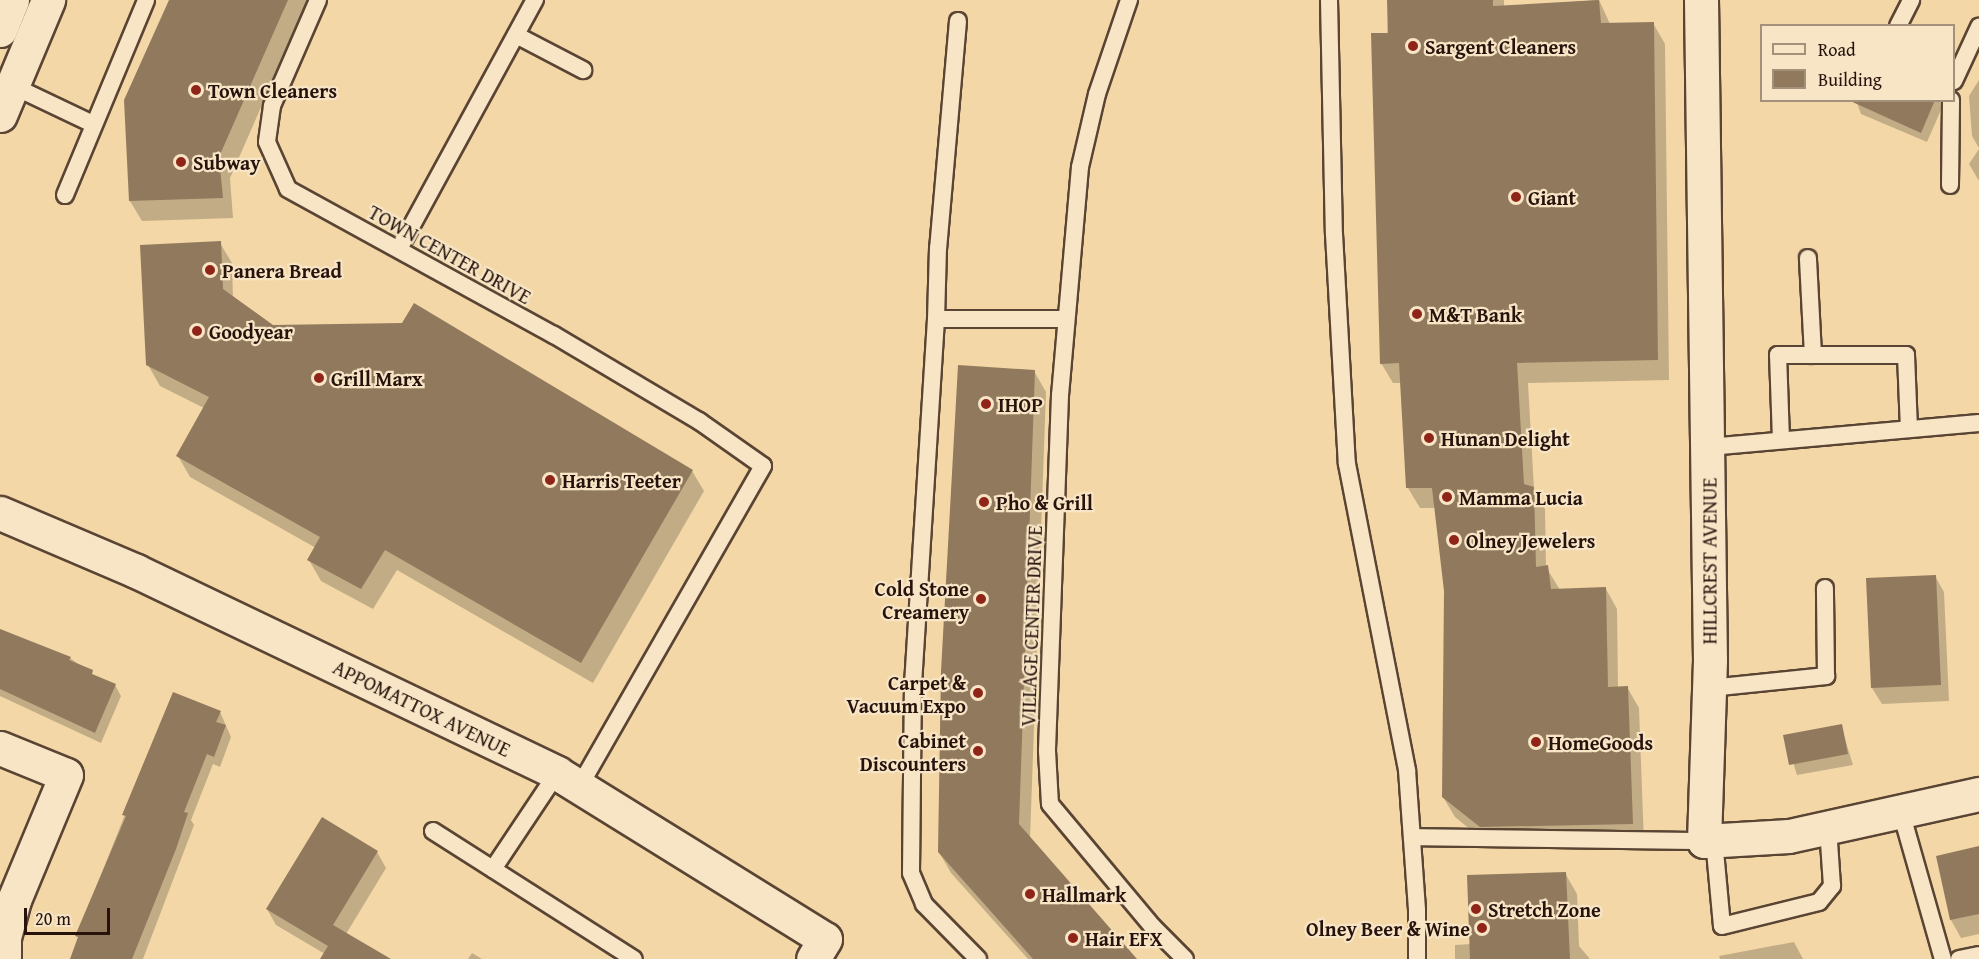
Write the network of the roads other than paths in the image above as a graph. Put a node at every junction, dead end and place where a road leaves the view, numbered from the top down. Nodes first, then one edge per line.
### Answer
1 (12, 0) edge
2 (48, 0) edge
3 (146, 0) edge
4 (318, 0) edge
5 (535, 0) edge
6 (1129, 0) edge
7 (1329, 0) edge
8 (1701, 0) edge
9 (1911, 0) edge
10 (958, 21) dead end
11 (1899, 24) edge
12 (1979, 27) edge
13 (0, 30) edge
14 (516, 35) junction
15 (583, 70) dead end
16 (1955, 77) edge
17 (6, 83) edge
18 (1951, 102) edge
19 (0, 115) edge
20 (93, 124) junction
21 (1950, 185) dead end
22 (65, 195) dead end
23 (399, 249) junction
24 (1808, 258) dead end
25 (936, 319) junction
26 (1066, 319) junction
27 (1813, 355) junction
28 (1979, 423) edge
29 (1910, 429) junction
30 (1781, 440) junction
31 (1709, 447) junction
32 (0, 513) edge
33 (1825, 588) dead end
34 (1710, 688) junction
35 (0, 748) edge
36 (568, 780) junction
37 (1979, 794) edge
38 (1901, 812) junction
39 (1828, 828) junction
40 (433, 831) dead end
41 (1412, 837) junction
42 (1709, 840) junction
43 (493, 869) junction
44 (819, 949) edge
45 (1979, 955) edge
46 (4, 959) edge
47 (634, 959) edge
48 (978, 959) edge
49 (1185, 959) edge
50 (1417, 959) edge
51 (1943, 959) edge
52 (1959, 959) edge

1 - 13 street
2 - 17 street
3 - 20 lane
4 - 23 lane, TOWN CENTER DRIVE
5 - 14 lane
6 - 26 lane, VILLAGE CENTER DRIVE
7 - 41 lane
8 - 31 street, HILLCREST AVENUE
9 - 11 lane
10 - 25 lane
12 - 16 lane
14 - 15 lane
14 - 23 lane
17 - 19 street
17 - 20 lane
18 - 21 lane
20 - 22 lane
23 - 36 lane, TOWN CENTER DRIVE
24 - 27 lane
25 - 26 lane
25 - 48 lane
26 - 49 lane, VILLAGE CENTER DRIVE
27 - 29 lane
27 - 30 lane
28 - 29 lane
29 - 30 lane
30 - 31 lane
31 - 34 street, HILLCREST AVENUE
32 - 36 street, APPOMATTOX AVENUE
33 - 34 lane
34 - 42 street, HILLCREST AVENUE
35 - 46 street
36 - 43 lane
36 - 44 street, APPOMATTOX AVENUE
37 - 38 street
38 - 39 street
38 - 51 lane
39 - 42 street
39 - 42 lane
40 - 43 lane
41 - 42 lane
41 - 50 lane
43 - 47 lane
45 - 52 lane

